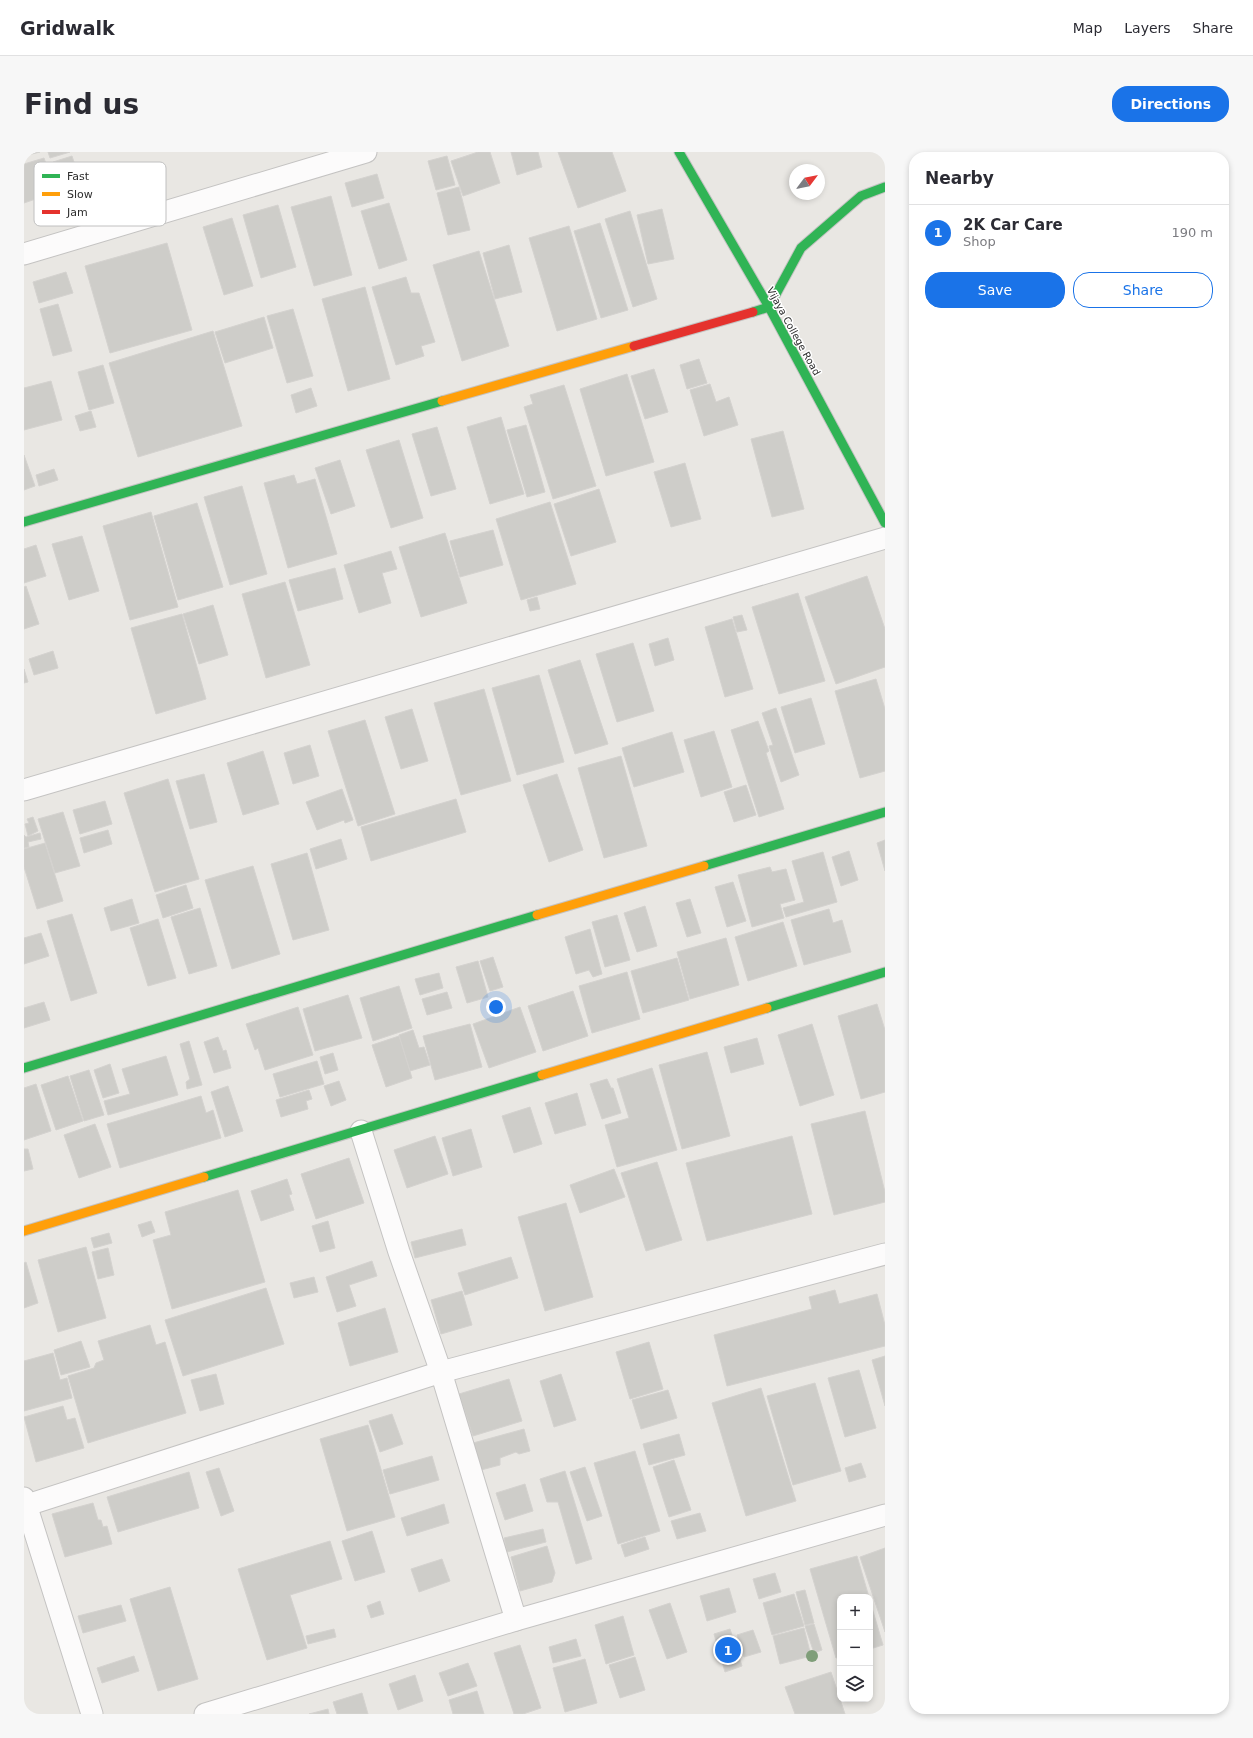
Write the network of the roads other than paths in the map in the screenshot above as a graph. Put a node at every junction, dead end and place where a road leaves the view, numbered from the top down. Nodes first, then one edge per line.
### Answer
1 (366, 152) edge
2 (679, 152) edge
3 (885, 187) edge
4 (166, 212) edge
5 (118, 226) edge
6 (24, 254) edge
7 (769, 307) junction
8 (24, 522) edge
9 (885, 523) edge
10 (885, 538) edge
11 (24, 790) edge
12 (885, 812) edge
13 (885, 972) edge
14 (24, 1068) edge
15 (361, 1130) junction
16 (24, 1231) edge
17 (885, 1254) edge
18 (441, 1372) junction
19 (25, 1503) edge
20 (885, 1515) edge
21 (516, 1620) junction
22 (92, 1714) edge
23 (204, 1714) edge

1 - 4 street
2 - 7 street, Vijaya College Road
3 - 7 street
5 - 6 street
7 - 8 street
7 - 9 street, Vijaya College Road
10 - 11 street
12 - 14 street
13 - 15 street
15 - 16 street
15 - 18 street
17 - 18 street
18 - 19 street
18 - 21 street
19 - 22 street
20 - 21 street
21 - 23 street

